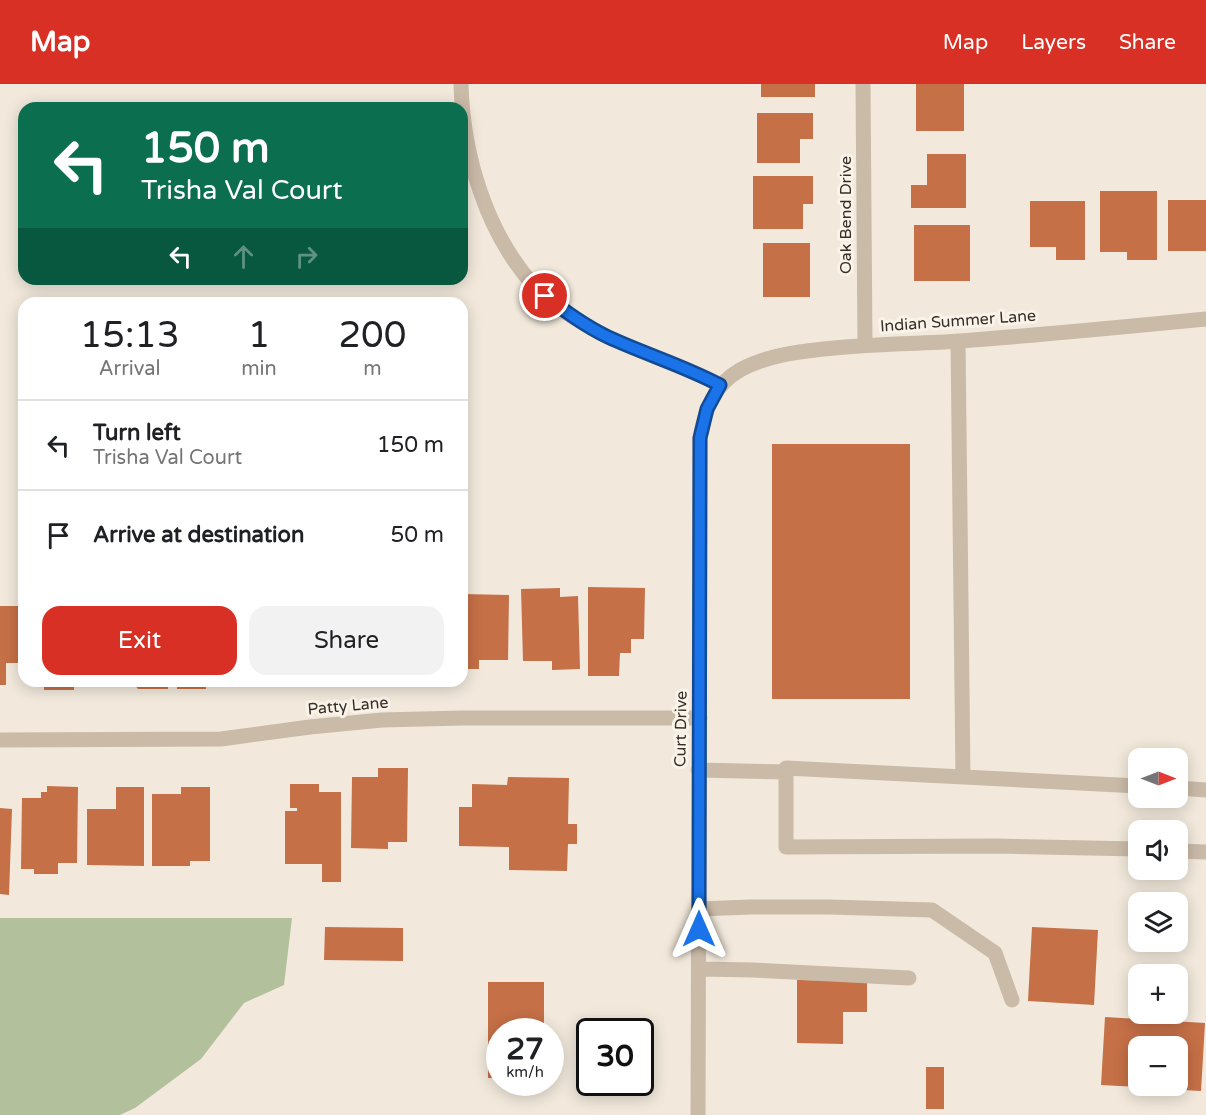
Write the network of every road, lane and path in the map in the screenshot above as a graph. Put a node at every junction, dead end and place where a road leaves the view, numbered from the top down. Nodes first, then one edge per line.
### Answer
1 (461, 84) edge
2 (863, 84) edge
3 (463, 102) edge
4 (468, 147) edge
5 (1206, 320) edge
6 (958, 341) junction
7 (865, 345) junction
8 (720, 385) junction
9 (700, 718) junction
10 (0, 740) edge
11 (698, 770) junction
12 (786, 772) junction
13 (963, 777) junction
14 (1128, 785) edge
15 (1188, 789) edge
16 (1206, 790) edge
17 (1128, 849) edge
18 (1188, 851) edge
19 (1206, 852) edge
20 (699, 909) junction
21 (699, 969) junction
22 (909, 978) dead end
23 (1012, 1000) dead end
24 (698, 1115) edge

1 - 3 street
2 - 7 street, Oak Bend Drive
4 - 8 street
5 - 6 street, Indian Summer Lane
6 - 7 street, Indian Summer Lane
6 - 13 street
7 - 8 street, Indian Summer Lane
8 - 9 street, Curt Drive
9 - 10 street, Patty Lane
9 - 11 street, Curt Drive
11 - 12 street
11 - 20 street, Curt Drive
12 - 13 street
12 - 17 street
13 - 14 street
15 - 16 street
18 - 19 street
20 - 21 street, Curt Drive
20 - 23 street
21 - 22 street
21 - 24 street, Curt Drive

